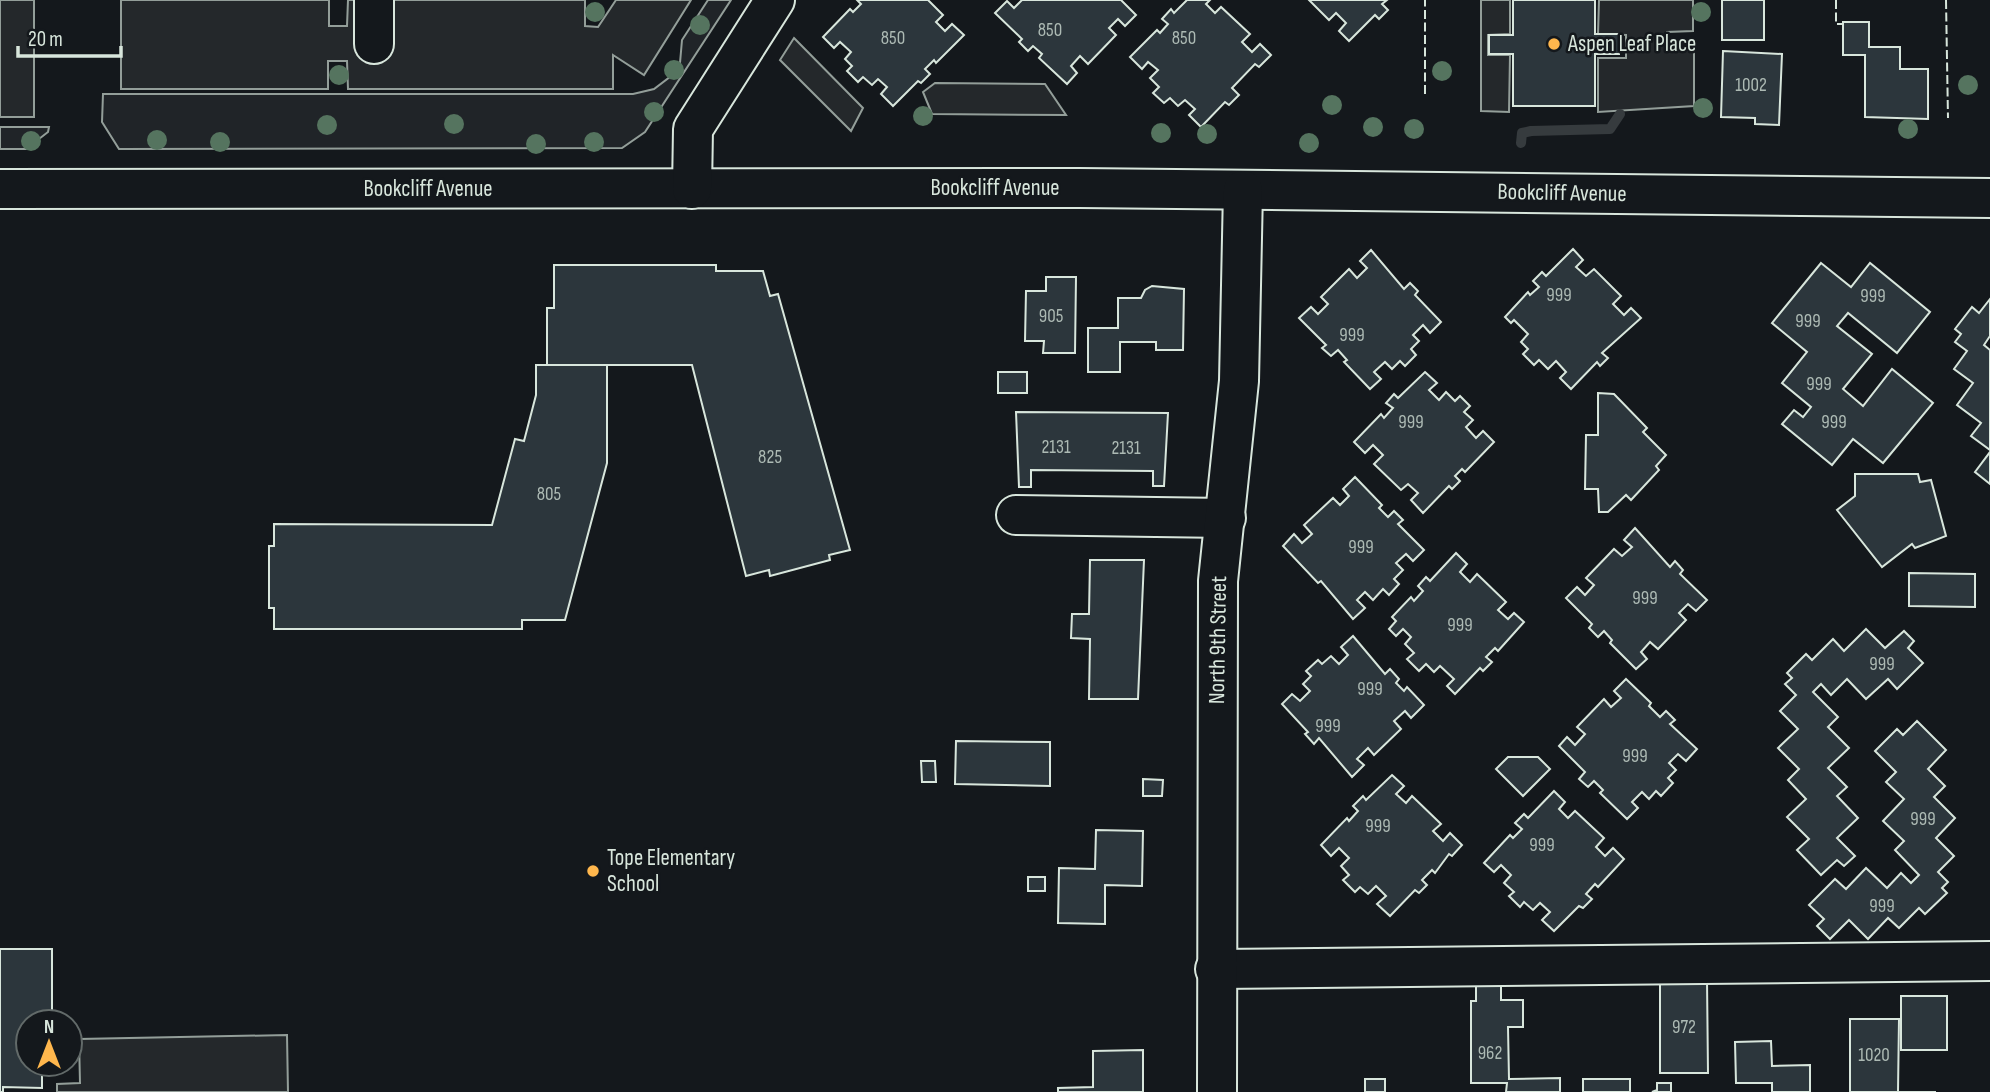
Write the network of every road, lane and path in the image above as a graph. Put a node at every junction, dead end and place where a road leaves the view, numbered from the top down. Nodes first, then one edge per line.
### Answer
1 (374, 0) edge
2 (775, 0) edge
3 (374, 44) dead end
4 (0, 189) edge
5 (692, 189) junction
6 (1243, 190) junction
7 (1990, 198) edge
8 (1016, 514) dead end
9 (1226, 518) junction
10 (1990, 961) edge
11 (1215, 969) junction
12 (1217, 1092) edge

1 - 3 street
2 - 5 street
4 - 5 street, Bookcliff Avenue
5 - 6 street, Bookcliff Avenue
6 - 7 street, Bookcliff Avenue
6 - 9 street, North 9th Street
8 - 9 street
9 - 11 street, North 9th Street
10 - 11 street
11 - 12 street, North 9th Street

